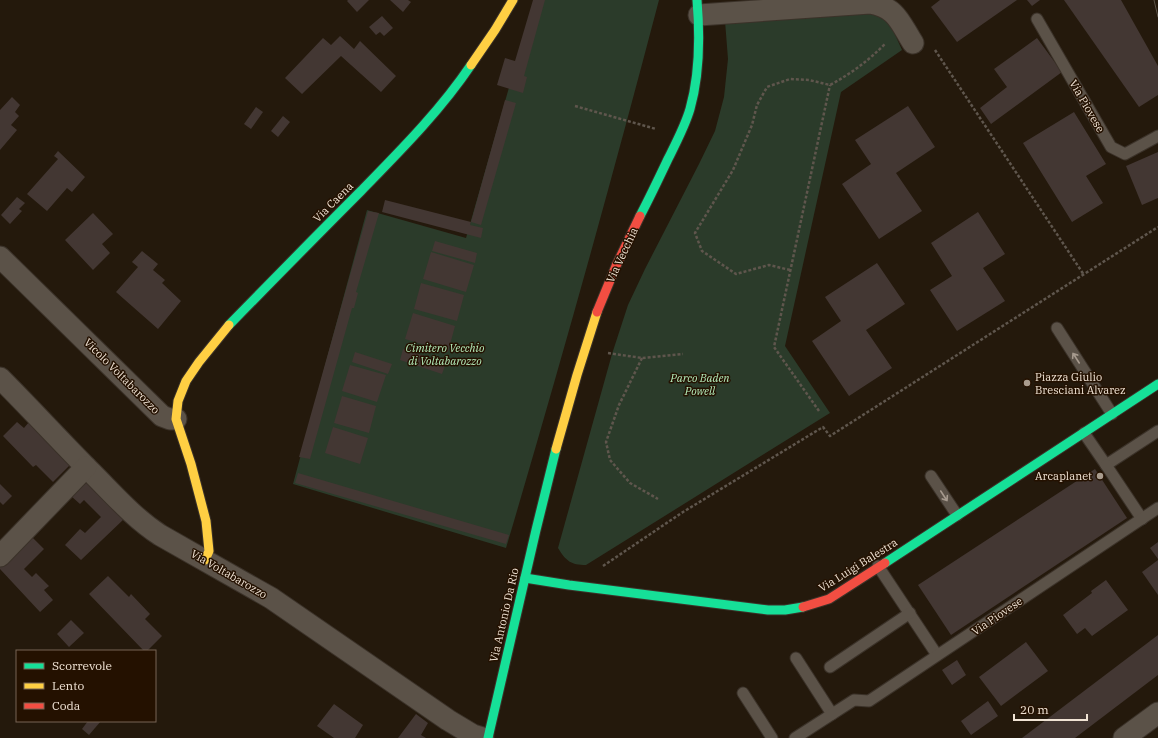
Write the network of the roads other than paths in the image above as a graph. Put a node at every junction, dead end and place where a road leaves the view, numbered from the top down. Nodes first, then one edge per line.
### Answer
1 (513, 0) edge
2 (852, 2) edge
3 (698, 8) edge
4 (1037, 19) dead end
5 (923, 45) road end
6 (1158, 136) edge
7 (0, 257) edge
8 (1056, 328) dead end
9 (0, 378) edge
10 (1158, 384) edge
11 (1112, 414) junction
12 (176, 419) junction
13 (1158, 431) edge
14 (1084, 433) junction
15 (1106, 465) junction
16 (86, 467) junction
17 (931, 476) dead end
18 (544, 497) joint
19 (1158, 508) edge
20 (957, 515) junction
21 (1142, 519) junction
22 (0, 556) edge
23 (205, 560) junction
24 (878, 566) junction
25 (525, 578) junction
26 (910, 613) junction
27 (937, 655) junction
28 (796, 658) dead end
29 (830, 667) dead end
30 (743, 693) dead end
31 (1158, 712) edge
32 (832, 714) junction
33 (483, 738) edge
34 (488, 738) edge
35 (772, 738) edge
36 (795, 738) edge
37 (1124, 738) edge

1 - 12 street, Via Caena
2 - 3 street, Via Vecchia
2 - 5 street, Via Vecchia
3 - 18 street, Via Vecchia
4 - 6 lane, Via Piovese
7 - 12 street, Vicolo Voltabarozzo
11 -> 8 lane
9 - 16 street, Via Voltabarozzo
10 - 11 street, Via Luigi Balestra
11 - 14 street, Via Luigi Balestra
12 - 23 street
13 - 15 lane
14 - 15 lane
14 - 20 street, Via Luigi Balestra
15 - 21 lane
16 - 22 street
16 - 23 street, Via Voltabarozzo
17 -> 20 lane
18 - 25 street, Via Antonio Da Rio
19 - 21 lane, Via Piovese
20 - 24 street, Via Luigi Balestra
21 - 27 lane, Via Piovese
23 - 33 street, Via Voltabarozzo
24 - 25 street, Via Luigi Balestra
24 - 26 lane
25 - 34 street, Via Antonio Da Rio
26 - 27 lane
26 - 29 lane
27 - 32 lane, Via Piovese
28 - 32 lane
30 - 35 lane
31 - 37 street
32 - 36 lane, Via Piovese

